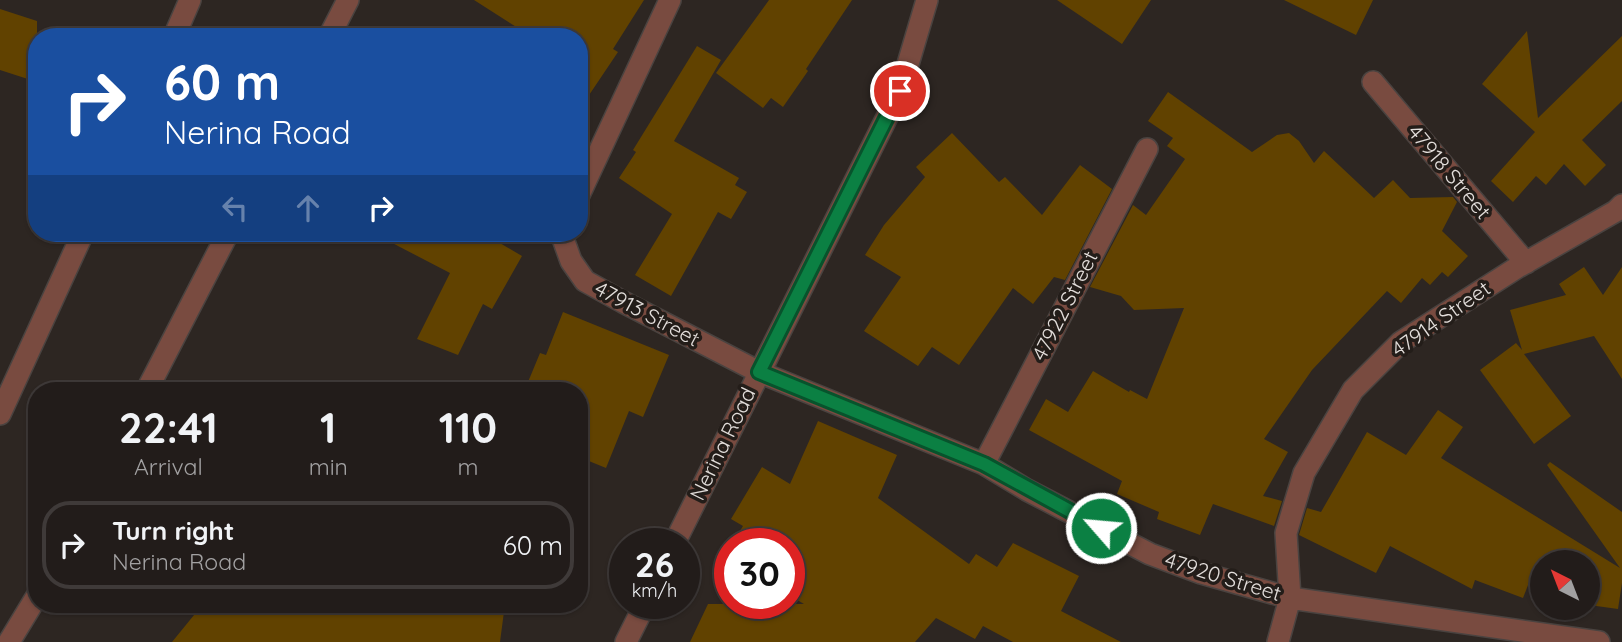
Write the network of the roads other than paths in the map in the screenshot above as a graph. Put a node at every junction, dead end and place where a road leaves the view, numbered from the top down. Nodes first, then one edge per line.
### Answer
1 (190, 0) edge
2 (348, 0) edge
3 (670, 0) edge
4 (927, 0) edge
5 (178, 28) edge
6 (334, 28) edge
7 (1373, 82) dead end
8 (1147, 149) dead end
9 (588, 176) edge
10 (1622, 205) edge
11 (79, 242) edge
12 (223, 242) edge
13 (564, 242) edge
14 (1526, 262) junction
15 (759, 372) junction
16 (151, 382) edge
17 (0, 414) edge
18 (984, 464) junction
19 (682, 528) edge
20 (1290, 598) junction
21 (28, 611) edge
22 (638, 619) edge
23 (9, 642) edge
24 (626, 642) edge
25 (1278, 642) edge
26 (1599, 642) edge

1 - 5 street
2 - 6 street
3 - 9 street
4 - 15 street, Nerina Road
7 - 14 street, 47918 Street
8 - 18 street, 47922 Street
10 - 14 street, 47914 Street
11 - 17 street
12 - 16 street
13 - 15 street, 47913 Street
14 - 20 street, 47914 Street
15 - 18 street, 47920 Street
15 - 19 street, Nerina Road
18 - 20 street, 47920 Street
20 - 25 street, 47914 Street
20 - 26 street, 47920 Street
21 - 23 street
22 - 24 street

